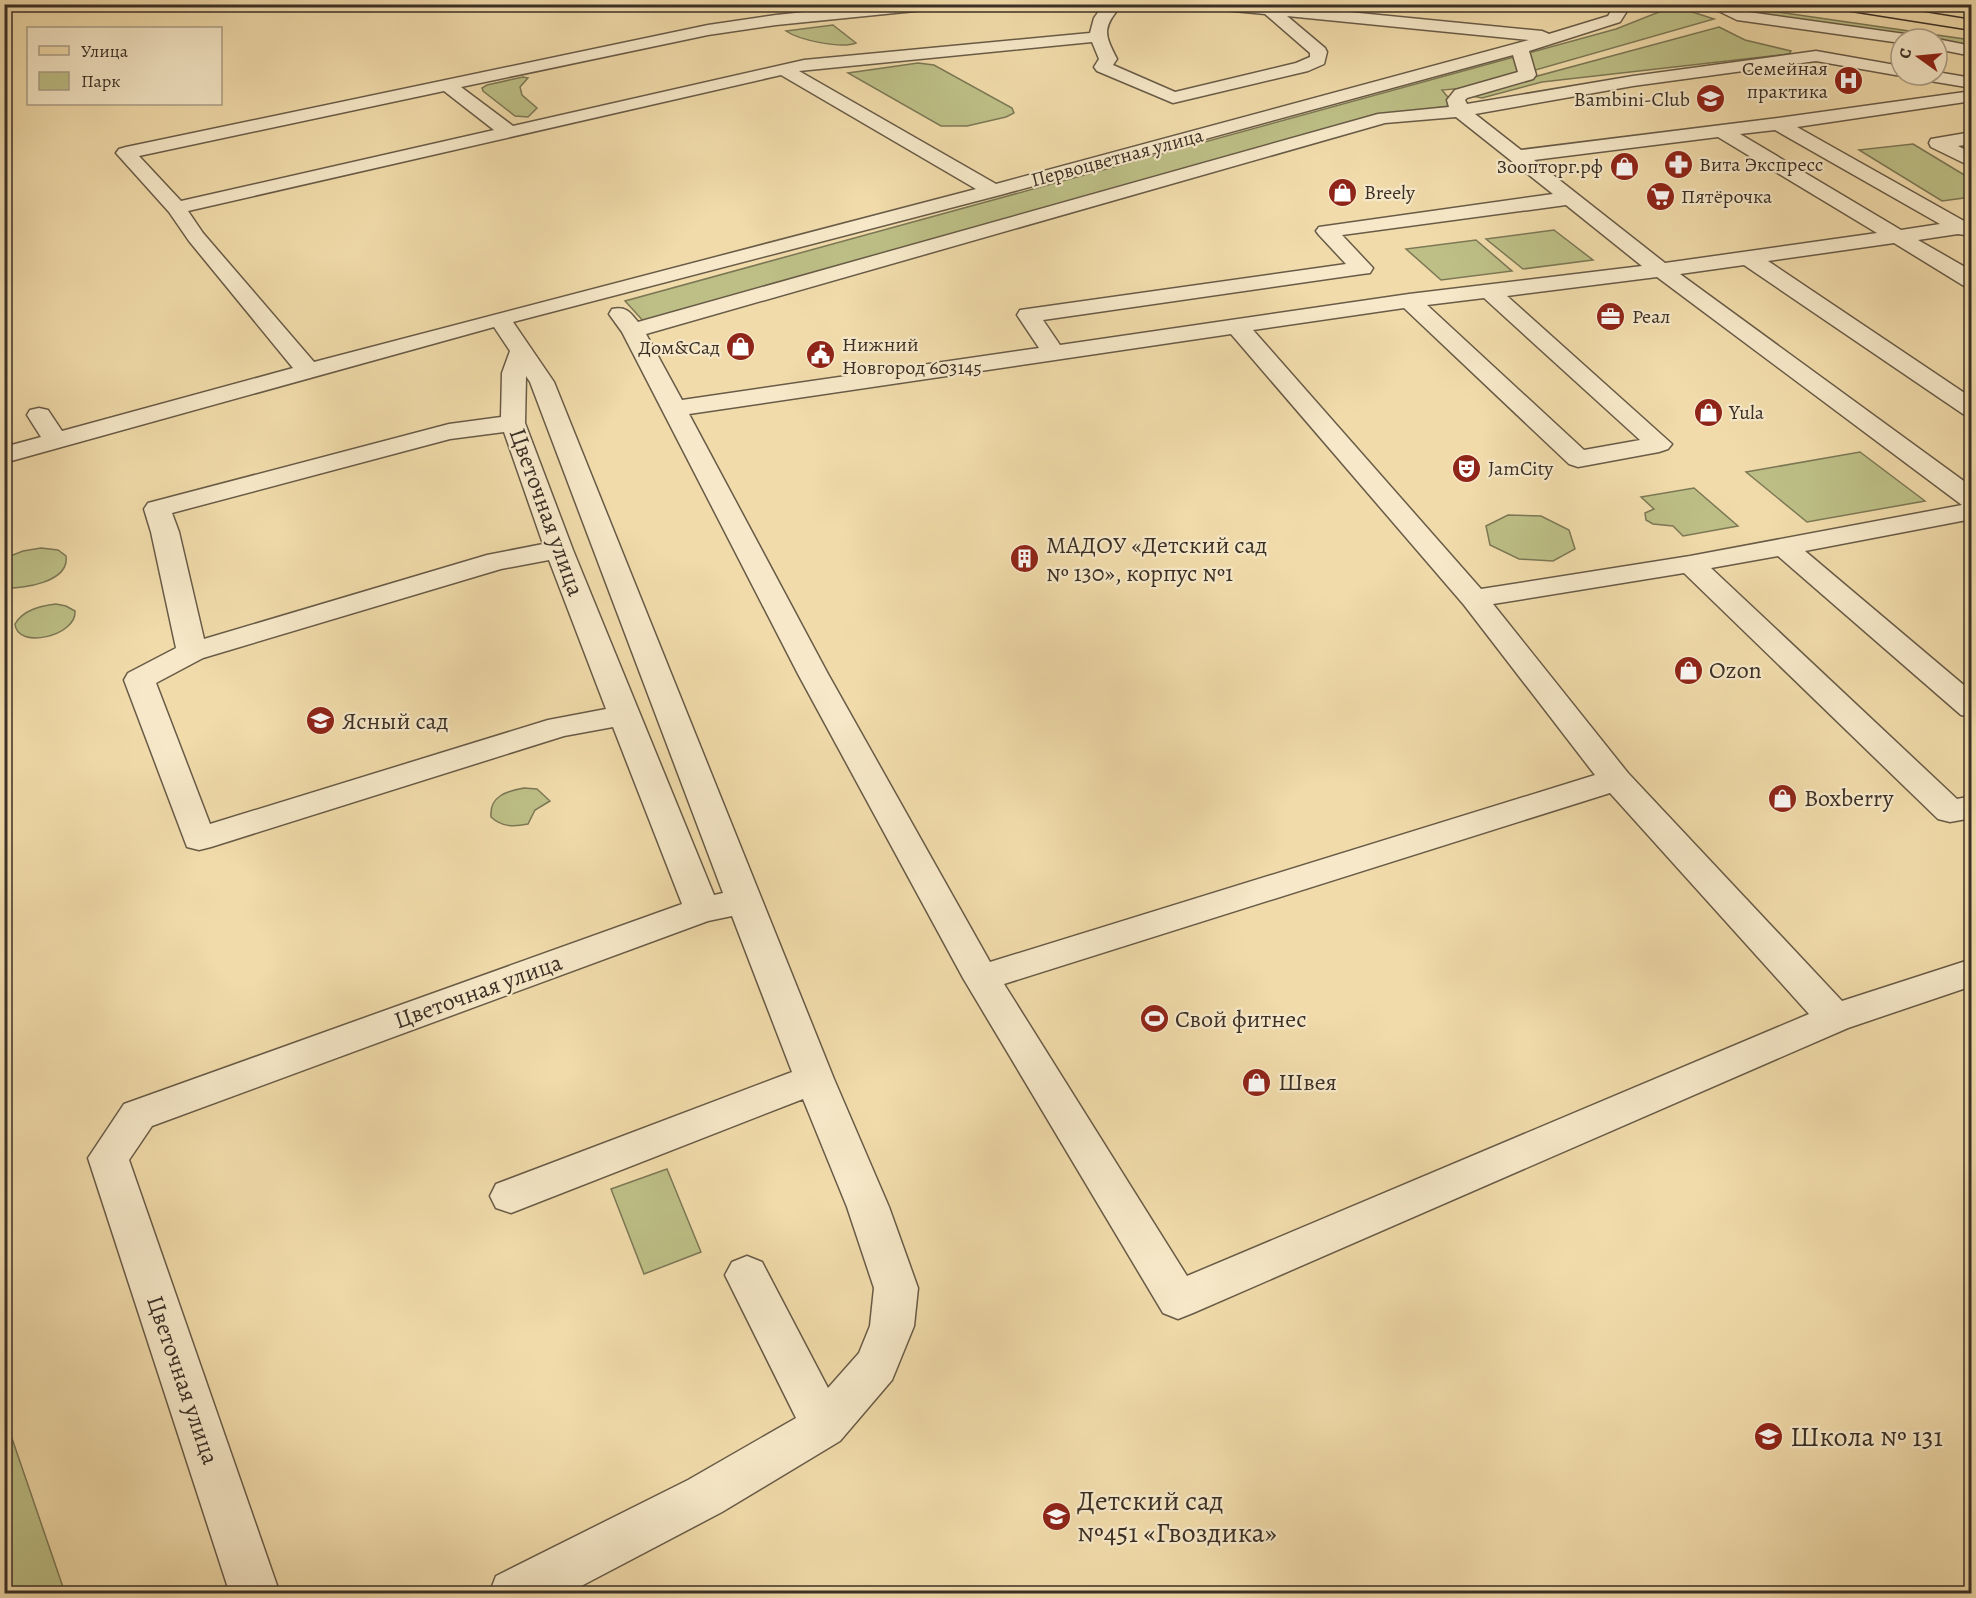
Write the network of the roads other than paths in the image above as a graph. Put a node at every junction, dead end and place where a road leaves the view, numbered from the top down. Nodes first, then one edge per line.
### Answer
1 (935, 4) edge
2 (1114, 4) edge
3 (1212, 4) edge
4 (1617, 4) edge
5 (1712, 4) edge
6 (1839, 4) edge
7 (1270, 9) junction
8 (741, 24) junction
9 (1971, 25) edge
10 (759, 36) dead end
11 (1097, 37) junction
12 (1889, 37) edge
13 (1555, 38) junction
14 (1949, 47) edge
15 (1520, 48) junction
16 (1971, 51) edge
17 (784, 61) junction
18 (1889, 69) edge
19 (1949, 79) edge
20 (1971, 83) edge
21 (447, 86) junction
22 (1971, 96) edge
23 (1460, 111) junction
24 (1778, 124) junction
25 (1721, 131) junction
26 (508, 132) junction
27 (1971, 138) edge
28 (1517, 156) junction
29 (1971, 161) edge
30 (993, 191) junction
31 (1569, 198) junction
32 (176, 208) junction
33 (1968, 229) edge
34 (221, 232) dead end
35 (1899, 236) junction
36 (196, 237) junction
37 (1749, 258) junction
38 (1362, 267) junction
39 (1661, 270) junction
40 (1971, 281) edge
41 (602, 291) junction
42 (1490, 291) junction
43 (1402, 302) junction
44 (499, 319) junction
45 (1237, 326) junction
46 (633, 331) junction
47 (522, 351) junction
48 (1054, 353) junction
49 (308, 370) junction
50 (674, 409) junction
51 (1971, 409) edge
52 (39, 415) dead end
53 (513, 423) junction
54 (56, 441) junction
55 (4, 455) edge
56 (1971, 500) edge
57 (1971, 512) edge
58 (1784, 547) junction
59 (559, 550) junction
60 (1690, 564) junction
61 (1474, 599) junction
62 (192, 652) junction
63 (1971, 708) edge
64 (624, 715) junction
65 (1616, 780) junction
66 (1971, 807) edge
67 (744, 901) junction
68 (702, 910) junction
69 (1971, 972) edge
70 (981, 978) junction
71 (1835, 1018) junction
72 (814, 1079) junction
73 (511, 1196) dead end
74 (747, 1275) dead end
75 (824, 1426) junction
76 (255, 1593) edge
77 (514, 1593) edge

1 - 8 street
2 - 11 street
3 - 7 street
4 - 13 street, Первоцветная улица
5 - 12 street
6 - 9 main road
7 - 11 street
7 - 13 street
8 - 10 street
8 - 21 street
11 - 17 street
13 - 15 street, Первоцветная улица
14 - 16 street
15 - 23 street
15 - 30 street, Первоцветная улица
17 - 26 street
17 - 30 street
18 - 23 street
19 - 20 street
21 - 26 street
21 - 32 street
22 - 24 street
23 - 28 street
23 - 46 street
24 - 25 street
24 - 33 street
25 - 28 street
25 - 35 street
26 - 32 street
27 - 29 street
28 - 31 street
30 - 41 street, Первоцветная улица
31 - 38 street
31 - 39 street
32 - 36 street
33 - 35 street
34 - 36 street
35 - 37 street
35 - 40 street
36 - 49 street
37 - 39 street
37 - 51 street
38 - 43 street
38 - 48 street
39 - 42 street
39 - 56 street
41 - 44 street, Первоцветная улица
41 - 46 street
42 - 43 street
42 - 43 street
43 - 45 street
44 - 47 street
44 - 49 street, Первоцветная улица
45 - 48 street
45 - 61 street
46 - 50 street
47 - 53 street, Цветочная улица
47 - 67 street
48 - 50 street
49 - 54 street, Первоцветная улица
50 - 70 street
52 - 54 street
53 - 59 street, Цветочная улица
53 - 62 street
54 - 55 street, Первоцветная улица
57 - 58 street
58 - 60 street
58 - 63 street
59 - 62 street
59 - 64 street, Цветочная улица
60 - 61 street
60 - 66 street
61 - 65 street
62 - 64 street
64 - 68 street, Цветочная улица
65 - 70 street
65 - 71 street
67 - 68 street
67 - 72 street
68 - 76 street, Цветочная улица
69 - 71 street
70 - 71 street
72 - 73 street
72 - 75 street
74 - 75 street
75 - 77 street

